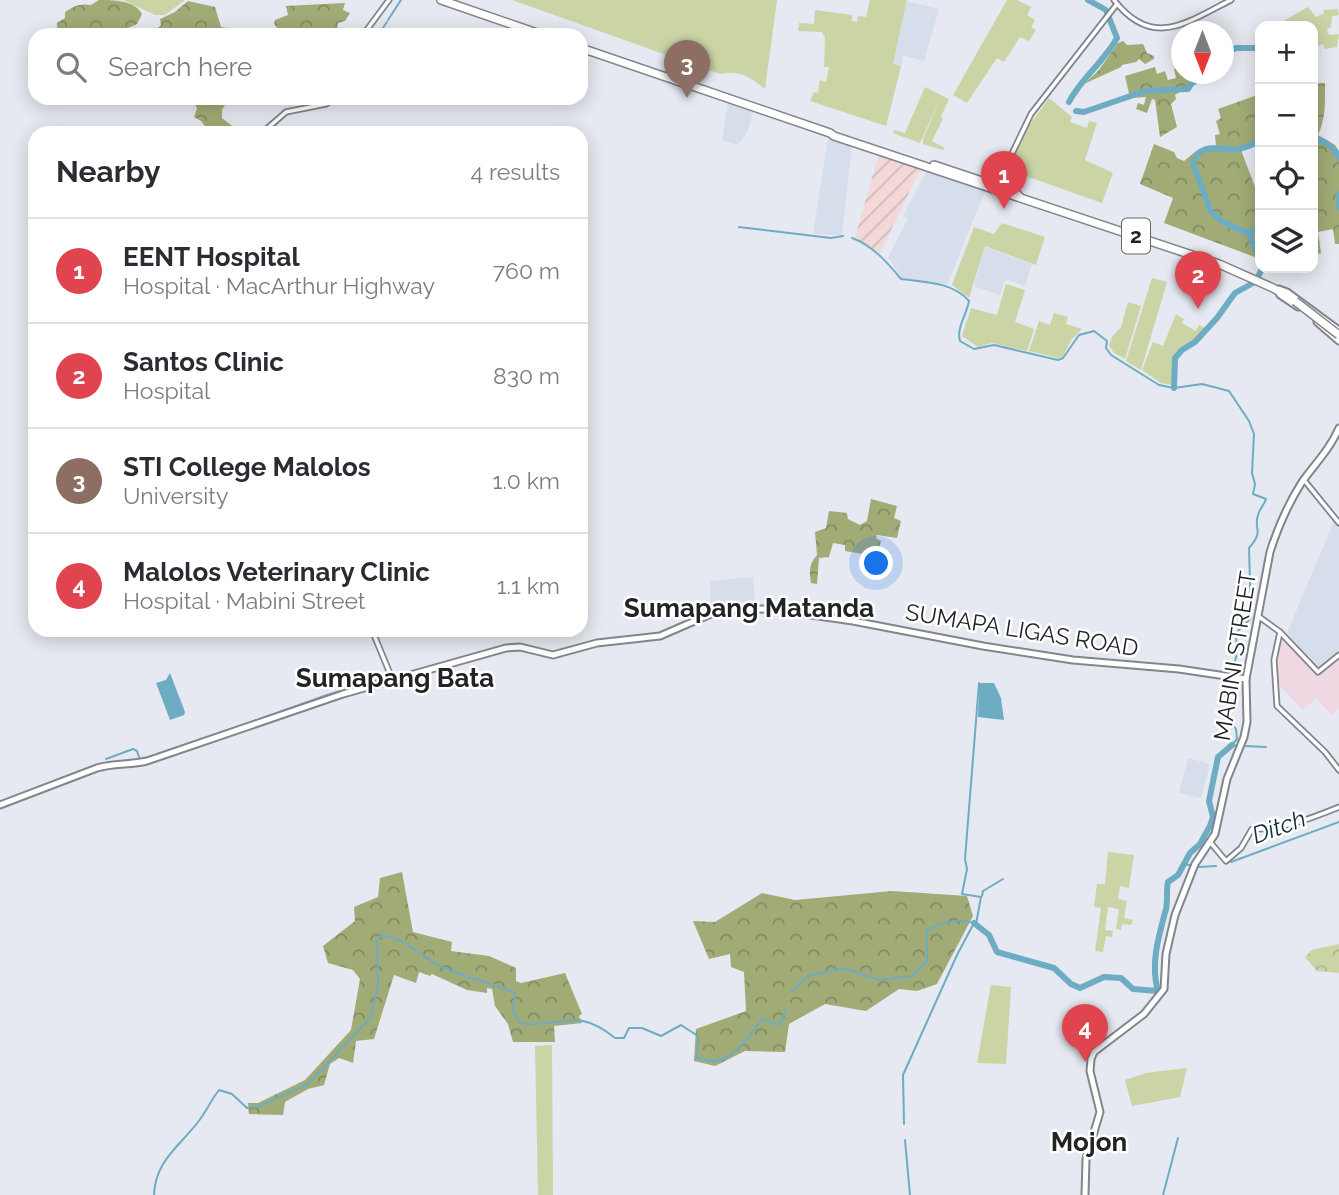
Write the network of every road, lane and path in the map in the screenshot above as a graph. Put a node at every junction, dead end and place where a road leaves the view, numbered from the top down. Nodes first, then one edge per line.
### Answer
1 (389, 0) edge
2 (441, 0) edge
3 (1231, 0) edge
4 (1116, 2) edge
5 (368, 28) edge
6 (523, 28) edge
7 (588, 50) edge
8 (321, 105) edge
9 (270, 126) edge
10 (996, 188) junction
11 (1273, 288) junction
12 (1339, 332) edge
13 (1339, 341) edge
14 (1339, 428) edge
15 (1304, 481) junction
16 (1339, 523) edge
17 (1258, 616) junction
18 (1280, 632) junction
19 (375, 637) edge
20 (1339, 654) edge
21 (1246, 679) junction
22 (393, 681) junction
23 (1339, 770) edge
24 (0, 805) edge
25 (1339, 807) edge
26 (1210, 842) junction
27 (1085, 1195) edge

1 - 5 street
2 - 6 highway
3 - 4 street
4 - 10 street
7 - 10 highway, 2
8 - 9 street
10 - 11 highway, 2
11 - 12 highway, 2, bridge
11 - 12 main road
11 - 13 main road
14 - 15 main road, MABINI STREET
15 - 16 street
15 - 17 main road, MABINI STREET
17 - 18 street
17 - 21 main road, MABINI STREET
18 - 20 street
18 - 23 street
19 - 22 street
21 - 22 main road, SUMAPA LIGAS ROAD
21 - 26 main road, MABINI STREET
22 - 24 main road, SUMAPA LIGAS ROAD
25 - 26 street
26 - 27 main road, MABINI STREET

